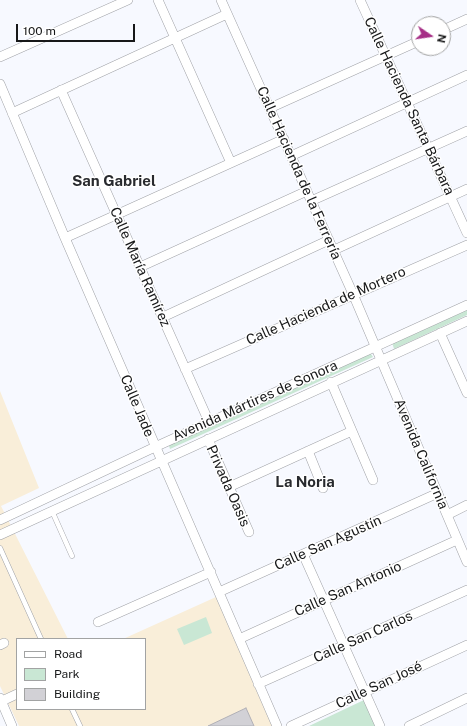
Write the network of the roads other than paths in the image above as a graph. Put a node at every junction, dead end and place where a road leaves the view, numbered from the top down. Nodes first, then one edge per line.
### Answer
1 (128, 0) edge
2 (158, 0) edge
3 (221, 0) edge
4 (362, 0) edge
5 (228, 14) junction
6 (467, 19) edge
7 (451, 26) edge
8 (175, 38) junction
9 (411, 45) edge
10 (386, 56) junction
11 (0, 57) edge
12 (467, 75) edge
13 (0, 84) edge
14 (61, 90) junction
15 (407, 103) junction
16 (270, 108) junction
17 (12, 113) junction
18 (467, 131) edge
19 (284, 139) junction
20 (428, 148) junction
21 (291, 156) junction
22 (232, 163) junction
23 (467, 189) edge
24 (307, 191) junction
25 (450, 196) junction
26 (312, 201) junction
27 (117, 214) junction
28 (467, 233) edge
29 (65, 238) junction
30 (329, 240) junction
31 (467, 245) edge
32 (334, 250) junction
33 (140, 267) junction
34 (353, 294) junction
35 (467, 305) edge
36 (163, 317) junction
37 (467, 321) edge
38 (440, 333) junction
39 (376, 346) junction
40 (381, 360) junction
41 (185, 368) junction
42 (331, 382) junction
43 (467, 393) edge
44 (209, 422) junction
45 (352, 431) junction
46 (208, 439) junction
47 (155, 447) junction
48 (308, 451) junction
49 (162, 460) junction
50 (373, 480) dead end
51 (229, 487) junction
52 (323, 488) dead end
53 (438, 493) junction
54 (467, 505) edge
55 (52, 511) junction
56 (447, 515) junction
57 (0, 520) edge
58 (249, 532) dead end
59 (0, 535) edge
60 (457, 540) junction
61 (0, 548) edge
62 (303, 554) junction
63 (72, 556) dead end
64 (467, 562) edge
65 (211, 572) junction
66 (467, 590) edge
67 (219, 592) junction
68 (324, 600) junction
69 (98, 622) dead end
70 (41, 638) edge
71 (239, 639) junction
72 (467, 644) edge
73 (344, 645) junction
74 (258, 684) junction
75 (365, 692) junction
76 (16, 694) edge
77 (467, 698) edge
78 (0, 700) edge
79 (72, 710) edge
80 (12, 726) edge
81 (80, 726) edge
82 (277, 726) edge
83 (291, 726) edge
84 (380, 726) edge
85 (409, 726) edge

1 - 11 street
2 - 8 street
3 - 5 street, Calle Hacienda de la Ferrería
4 - 10 street, Calle Hacienda Santa Bárbara
5 - 8 street
5 - 16 street, Calle Hacienda de la Ferrería
6 - 7 street
8 - 14 street
8 - 22 street
9 - 10 street
10 - 15 street, Calle Hacienda Santa Bárbara
10 - 16 street
12 - 15 street
13 - 17 street, Calle Jade
14 - 17 street
14 - 27 street, Calle María Ramírez
15 - 20 street, Calle Hacienda Santa Bárbara
15 - 21 street
16 - 19 street, Calle Hacienda de la Ferrería
17 - 29 street, Calle Jade
18 - 20 street
19 - 21 street, Calle Hacienda de la Ferrería
19 - 22 street
20 - 25 street, Calle Hacienda Santa Bárbara
20 - 26 street
21 - 24 street, Calle Hacienda de la Ferrería
22 - 27 street
23 - 25 street
24 - 26 street, Calle Hacienda de la Ferrería
24 - 33 street
25 - 28 street, Calle Hacienda Santa Bárbara
25 - 32 street
26 - 30 street, Calle Hacienda de la Ferrería
27 - 29 street
27 - 33 street, Calle María Ramírez
29 - 47 street, Calle Jade
30 - 32 street, Calle Hacienda de la Ferrería
30 - 36 street
31 - 34 street, Calle Hacienda de Mortero
32 - 34 street, Calle Hacienda de la Ferrería
33 - 36 street, Calle María Ramírez
34 - 39 street, Calle Hacienda de la Ferrería
34 - 41 street, Calle Hacienda de Mortero
35 - 39 street, Avenida Mártires de Sonora
36 - 41 street, Calle María Ramírez
37 - 38 street, Avenida Mártires de Sonora
38 - 40 street, Avenida Mártires de Sonora
38 - 43 street
39 - 40 street, Avenida California
39 - 44 street, Avenida Mártires de Sonora
40 - 42 street, Avenida Mártires de Sonora
40 - 53 street, Avenida California
41 - 44 street, Calle María Ramírez
42 - 45 street
42 - 46 street, Avenida Mártires de Sonora
44 - 47 street, Avenida Mártires de Sonora
45 - 48 street
45 - 50 street
46 - 49 street, Avenida Mártires de Sonora
46 - 51 street, Privada Oasis
47 - 49 street, Calle Jade
47 - 57 street, Avenida Mártires de Sonora
48 - 51 street
48 - 52 street
49 - 55 street, Avenida Mártires de Sonora
49 - 65 street, Calle Jade
51 - 58 street, Privada Oasis
53 - 56 street, Avenida California
53 - 62 street, Calle San Agustín
54 - 56 street
55 - 59 street, Avenida Mártires de Sonora
55 - 63 lane
56 - 60 street, Avenida California
60 - 64 street, Avenida California
60 - 68 street, Calle San Antonio
61 - 70 lane
62 - 67 street, Calle San Agustín
62 - 68 street
65 - 67 street, Calle Jade
65 - 69 street
66 - 73 street, Calle San Carlos
67 - 71 street, Calle Jade
68 - 71 street, Calle San Antonio
68 - 73 street
71 - 74 street, Calle Jade
72 - 75 street, Calle San José
73 - 74 street, Calle San Carlos
73 - 75 street
74 - 82 street, Calle Jade
75 - 83 street, Calle San José
75 - 84 street
76 - 78 street
77 - 85 street
78 - 80 street
79 - 81 lane

